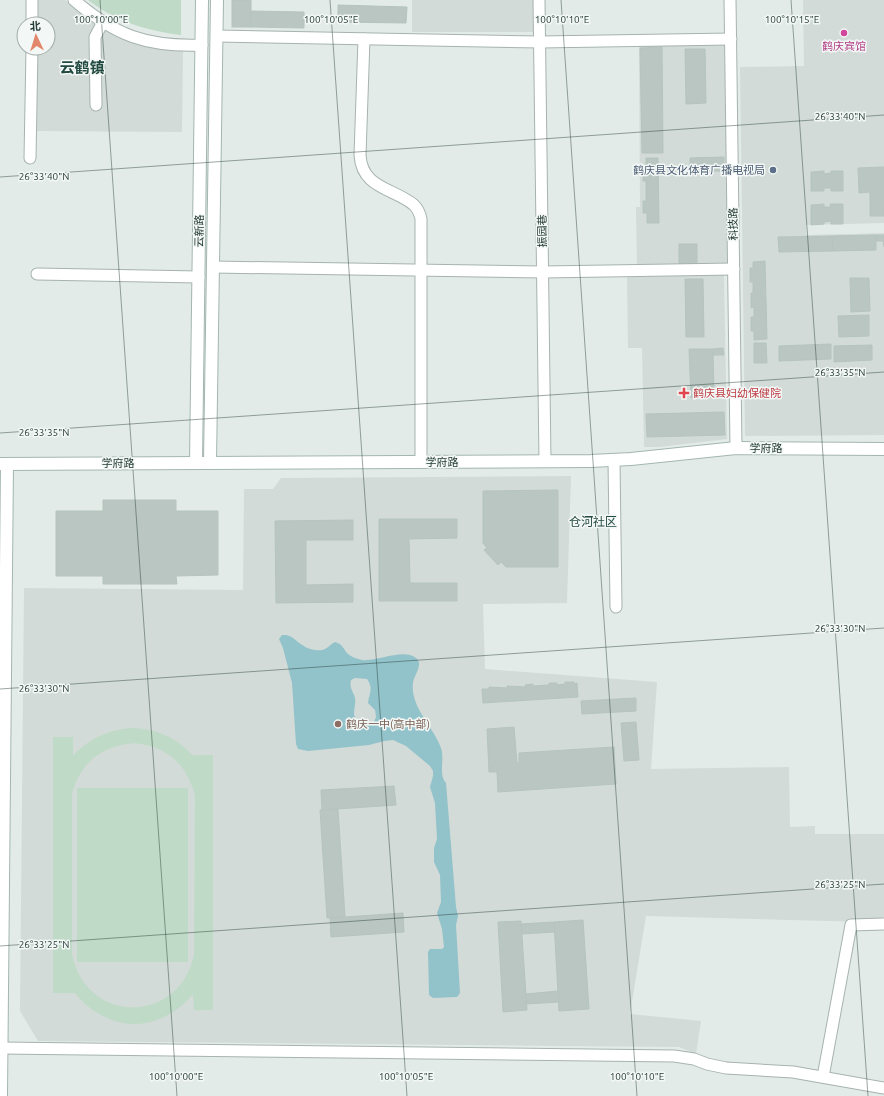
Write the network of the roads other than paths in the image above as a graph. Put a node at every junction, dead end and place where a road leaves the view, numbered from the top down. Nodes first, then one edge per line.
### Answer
1 (32, 0) edge
2 (74, 0) edge
3 (202, 0) edge
4 (217, 0) edge
5 (539, 0) edge
6 (730, 0) edge
7 (32, 16) edge
8 (103, 22) junction
9 (217, 36) junction
10 (364, 39) junction
11 (731, 39) junction
12 (540, 42) junction
13 (202, 46) junction
14 (32, 56) edge
15 (96, 105) dead end
16 (30, 158) dead end
17 (213, 267) junction
18 (734, 269) junction
19 (421, 270) junction
20 (543, 272) junction
21 (37, 274) dead end
22 (198, 277) junction
23 (736, 448) junction
24 (884, 449) edge
25 (614, 460) junction
26 (196, 462) junction
27 (210, 462) junction
28 (421, 462) junction
29 (545, 462) junction
30 (3, 464) edge
31 (616, 607) dead end
32 (884, 924) edge
33 (1, 1048) edge
34 (823, 1077) junction
35 (884, 1088) edge
36 (2, 1096) edge

1 - 7 street
2 - 8 street
3 - 13 street, 云新路
4 - 9 street, 云新路
5 - 12 street, 振园巷
6 - 11 street, 科技路
8 - 13 street
8 - 15 street
9 - 10 street
9 - 17 street, 云新路
10 - 12 street
10 - 19 street
11 - 12 street
11 - 18 street, 科技路
12 - 20 street, 振园巷
13 - 22 street, 云新路
14 - 16 street
17 - 19 street
17 - 27 street, 云新路
18 - 20 street
18 - 23 street, 科技路
19 - 20 street
19 - 28 street
20 - 29 street, 振园巷
21 - 22 street
22 - 26 street, 云新路
23 - 24 street, 学府路
23 - 25 street, 学府路
25 - 29 street, 学府路
25 - 31 street
26 - 27 street, 学府路
26 - 30 street, 学府路
27 - 28 street, 学府路
28 - 29 street, 学府路
30 - 33 street
32 - 34 street
33 - 34 street
33 - 36 street
34 - 35 street

